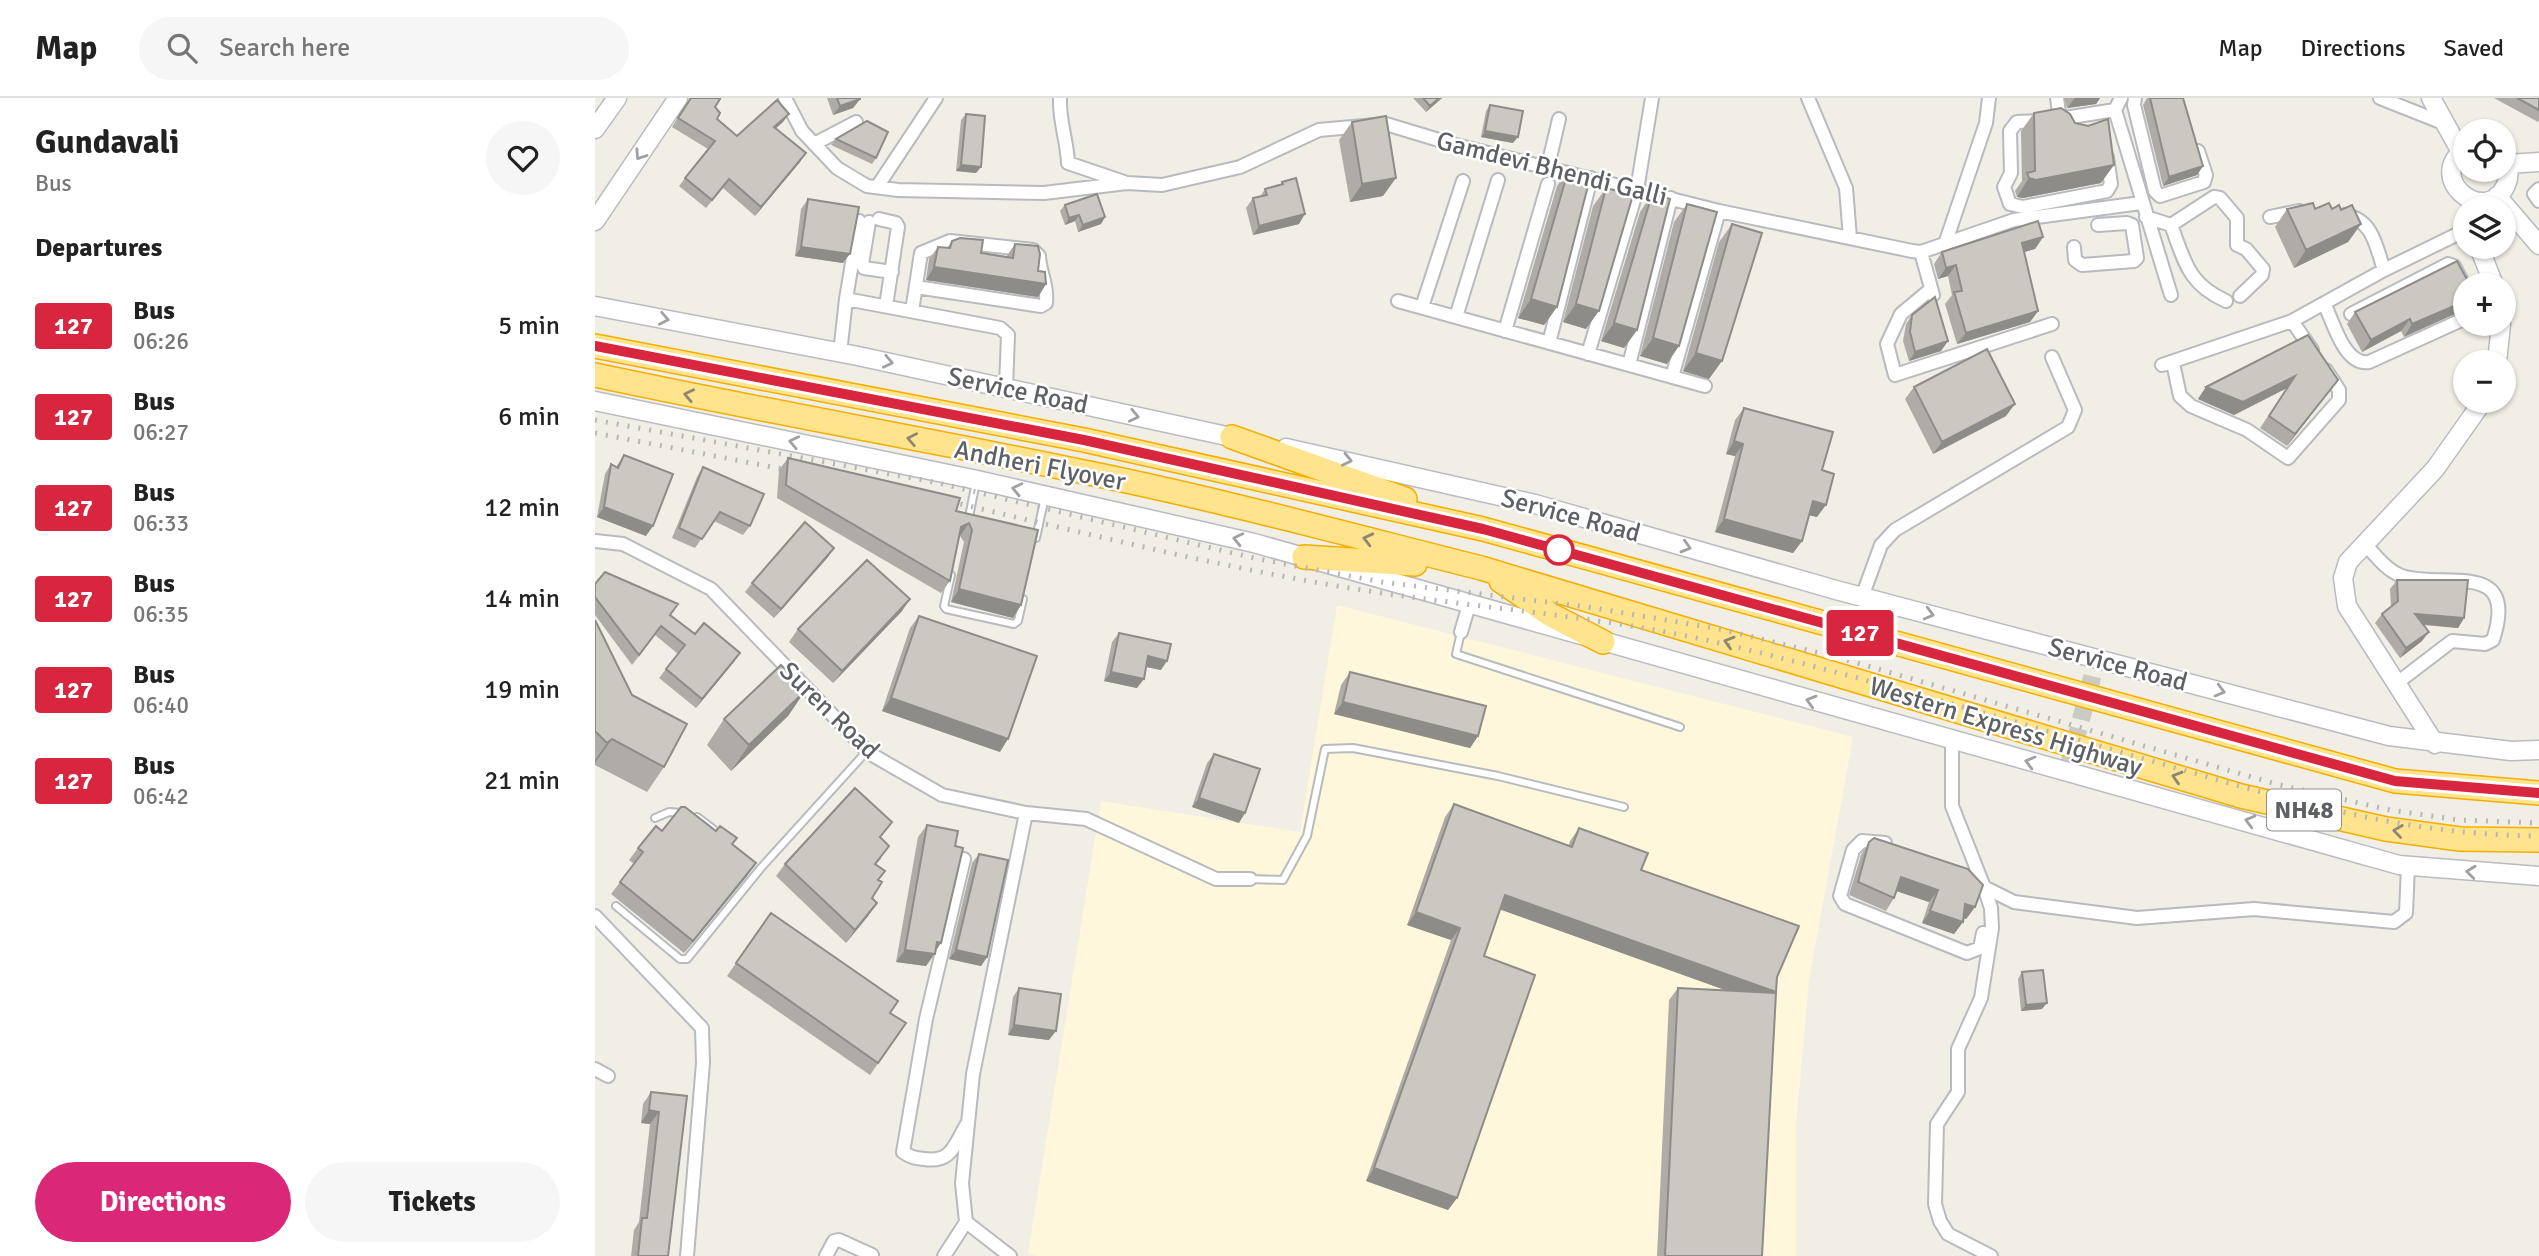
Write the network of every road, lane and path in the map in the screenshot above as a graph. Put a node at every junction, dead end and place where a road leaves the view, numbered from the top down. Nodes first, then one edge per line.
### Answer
1 (617, 98) edge
2 (678, 98) edge
3 (785, 98) edge
4 (936, 98) edge
5 (1060, 98) edge
6 (1652, 98) edge
7 (1808, 98) edge
8 (1989, 98) edge
9 (2057, 98) edge
10 (2135, 98) edge
11 (2380, 98) edge
12 (2431, 98) edge
13 (2118, 110) edge
14 (1559, 119) dead end
15 (2038, 121) edge
16 (856, 122) dead end
17 (2443, 123) junction
18 (2090, 128) edge
19 (595, 130) edge
20 (2453, 136) edge
21 (2194, 137) edge
22 (814, 144) junction
23 (2106, 149) edge
24 (2516, 161) edge
25 (2539, 162) edge
26 (1548, 166) junction
27 (1591, 178) junction
28 (1498, 180) dead end
29 (1463, 181) dead end
30 (1127, 183) junction
31 (1548, 184) dead end
32 (877, 187) junction
33 (2539, 189) edge
34 (1637, 190) junction
35 (1671, 198) junction
36 (2539, 201) edge
37 (2141, 203) junction
38 (2103, 208) junction
39 (1719, 211) junction
40 (2310, 212) edge
41 (2336, 215) edge
42 (2146, 217) junction
43 (2270, 218) dead end
44 (2516, 219) edge
45 (595, 221) edge
46 (869, 221) junction
47 (2171, 225) junction
48 (2453, 236) edge
49 (1850, 238) junction
50 (1945, 244) junction
51 (2155, 245) junction
52 (2539, 245) edge
53 (2074, 247) dead end
54 (2136, 250) junction
55 (1921, 252) junction
56 (2384, 270) junction
57 (892, 272) junction
58 (2458, 273) edge
59 (2193, 278) junction
60 (916, 287) junction
61 (1931, 289) junction
62 (2240, 296) dead end
63 (846, 299) junction
64 (1398, 301) dead end
65 (2226, 301) dead end
66 (2324, 303) junction
67 (595, 306) edge
68 (886, 306) junction
69 (1422, 307) junction
70 (912, 311) junction
71 (1938, 312) edge
72 (2351, 314) dead end
73 (1456, 317) junction
74 (2292, 321) junction
75 (2052, 324) dead end
76 (2453, 324) edge
77 (1505, 331) junction
78 (1549, 343) junction
79 (595, 346) edge
80 (839, 353) junction
81 (1588, 354) junction
82 (2052, 357) dead end
83 (1629, 365) junction
84 (595, 375) edge
85 (1672, 377) junction
86 (1705, 386) dead end
87 (1006, 387) junction
88 (595, 401) edge
89 (2475, 413) edge
90 (1232, 437) junction
91 (977, 480) junction
92 (1046, 496) junction
93 (982, 526) edge
94 (1483, 529) junction
95 (1022, 535) edge
96 (1036, 538) junction
97 (595, 541) edge
98 (2365, 544) junction
99 (1033, 550) edge
100 (1304, 557) junction
101 (952, 567) edge
102 (1481, 568) junction
103 (1025, 586) edge
104 (1863, 597) junction
105 (1469, 605) junction
106 (1461, 632) joint
107 (1603, 642) junction
108 (2397, 683) junction
109 (1681, 727) dead end
110 (1952, 740) junction
111 (2435, 744) junction
112 (2539, 750) edge
113 (867, 751) junction
114 (2539, 793) edge
115 (1624, 807) dead end
116 (1026, 813) junction
117 (655, 818) dead end
118 (723, 837) edge
119 (2539, 840) edge
120 (1897, 848) edge
121 (1973, 858) junction
122 (964, 859) edge
123 (751, 861) edge
124 (2408, 866) junction
125 (760, 869) junction
126 (2539, 876) edge
127 (1249, 879) joint
128 (1984, 887) junction
129 (616, 906) dead end
130 (595, 916) edge
131 (595, 1069) edge
132 (608, 1076) dead end
133 (969, 1121) junction
134 (966, 1222) junction
135 (689, 1255) edge
136 (872, 1255) edge
137 (826, 1256) edge
138 (944, 1256) edge
139 (1010, 1256) edge
140 (1991, 1256) edge

1 - 19 street
2 -> 45 street
3 - 22 street
4 - 32 street
5 - 30 street
6 - 34 street
7 - 49 street
8 - 50 street
9 - 13 street
10 - 21 street
11 - 17 street
12 - 17 street
13 - 18 street
13 - 37 street
14 - 26 street
15 - 23 street
16 - 22 street
17 - 20 street
22 - 32 street
24 - 25 street
26 - 27 street, Gamdevi Bhendi Galli
26 - 30 street, Gamdevi Bhendi Galli
27 - 34 street, Gamdevi Bhendi Galli
27 - 78 street
28 - 73 street
29 - 69 street
30 - 32 street
31 - 77 street
33 - 36 street
34 - 35 street, Gamdevi Bhendi Galli
34 - 81 street
35 - 39 street, Gamdevi Bhendi Galli
35 - 83 street
37 - 38 street
37 - 42 street
38 - 50 street
38 - 54 street
39 - 49 street, Gamdevi Bhendi Galli
39 - 85 street
40 - 43 street
41 - 56 street
42 - 47 street
42 - 51 street
44 - 52 street
46 - 57 street
46 - 57 street
46 - 63 street
47 - 59 street
47 - 62 street
48 - 56 street
49 - 55 street, Gamdevi Bhendi Galli
50 - 55 street
51 - 54 street
51 - 59 street
53 - 54 street
55 - 61 street
56 - 66 street
57 - 68 street
58 - 72 street
59 - 65 street
60 - 60 street
60 - 70 street
61 - 71 street
61 - 75 street
63 - 68 street
63 - 80 street
64 - 69 street
66 - 74 street
66 - 76 street
67 -> 80 street, Service Road
68 - 70 street
69 - 73 street
70 - 87 street
73 - 77 street
74 - 74 street
77 - 78 street
78 - 81 street
79 - 94 highway, Andheri Flyover / NH48
80 -> 87 street, Service Road
81 - 83 street
82 - 104 street
83 - 85 street
102 -> 84 highway, Andheri Flyover / NH48
85 - 86 street
87 -> 90 street, Service Road
91 -> 88 street
89 - 98 street
90 - 94 highway
90 -> 104 street, Service Road
92 -> 91 street
91 - 93 lane
92 - 96 lane
100 -> 92 street
94 - 114 highway, Western Express Highway / NH48
95 - 96 lane
96 - 99 lane
97 - 113 street, Suren Road
98 - 108 street
98 - 108 street
100 - 102 highway
100 - 105 street
101 - 103 lane
102 - 107 highway
119 -> 102 highway, Western Express Highway / NH48
104 -> 111 street, Service Road
105 - 106 street
105 - 107 street
106 - 109 lane
110 -> 107 street
108 - 111 street
110 - 121 street
124 -> 110 street
111 - 112 street, Service Road
113 - 116 street, Suren Road
113 - 125 lane
115 - 127 lane
116 - 127 street, Suren Road
116 - 133 street
117 - 118 lane
120 - 121 street
121 - 128 street
122 - 133 street
123 - 125 lane
126 -> 124 street
124 - 128 street
125 - 129 lane
128 - 140 street
130 - 135 street
131 - 132 street
133 - 134 street
134 - 138 street
134 - 139 street
136 - 137 street

